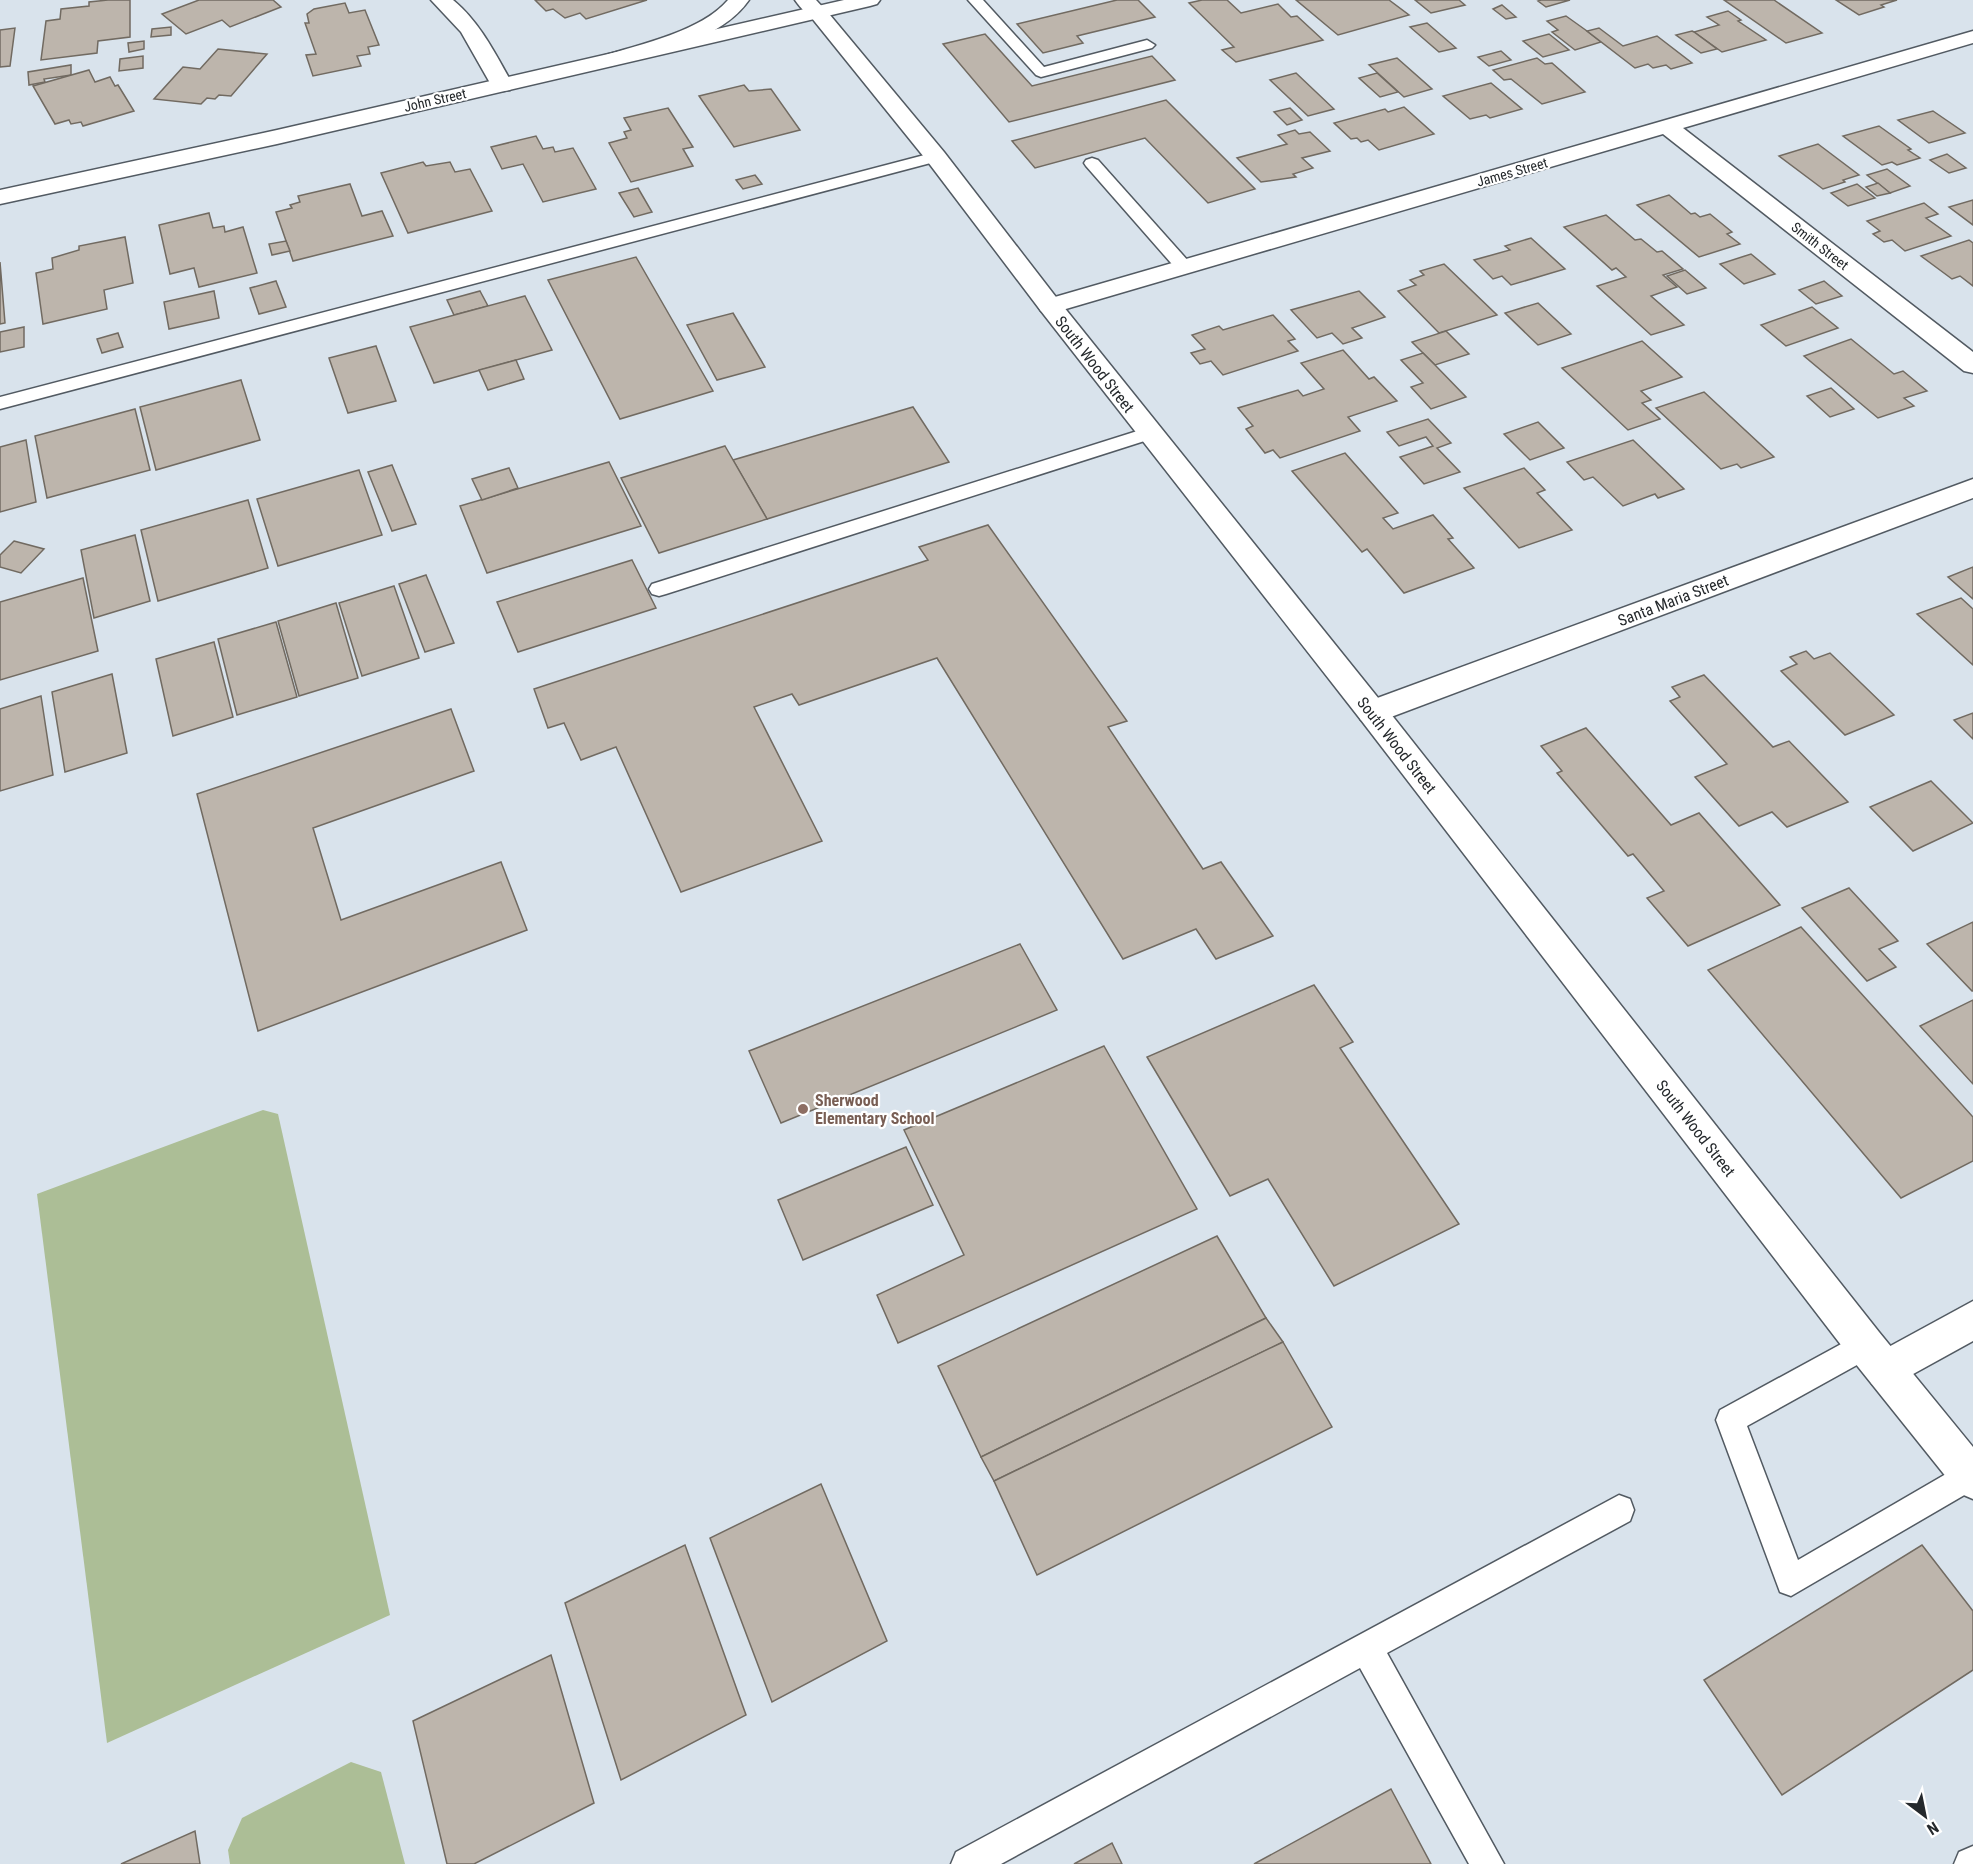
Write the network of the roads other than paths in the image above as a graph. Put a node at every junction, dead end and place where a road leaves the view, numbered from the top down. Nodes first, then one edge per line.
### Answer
1 (441, 0) edge
2 (739, 0) edge
3 (870, 0) edge
4 (975, 0) edge
5 (811, 4) edge
6 (1973, 37) edge
7 (1147, 45) dead end
8 (610, 60) junction
9 (502, 85) junction
10 (1668, 127) junction
11 (936, 157) junction
12 (1092, 163) dead end
13 (0, 197) edge
14 (1184, 267) junction
15 (1050, 306) junction
16 (1973, 365) edge
17 (0, 403) edge
18 (1150, 433) junction
19 (1973, 488) edge
20 (659, 589) dead end
21 (1372, 712) junction
22 (1973, 1320) edge
23 (1876, 1358) junction
24 (1971, 1477) edge
25 (1619, 1510) dead end
26 (1367, 1649) junction
27 (968, 1864) edge
28 (1487, 1864) edge

1 - 9 main road
2 - 8 main road
3 - 5 main road, John Street
4 - 7 lane
5 - 8 main road, John Street
5 - 11 main road, South Wood Street
6 - 10 main road, James Street
8 - 9 main road, John Street
9 - 13 main road, John Street
10 - 14 main road, James Street
10 - 16 main road, Smith Street
11 - 15 main road, South Wood Street
11 - 17 lane
12 - 14 lane
14 - 15 main road, James Street
15 - 18 main road, South Wood Street
18 - 20 lane
18 - 21 main road, South Wood Street
19 - 21 main road, Santa Maria Street
21 - 23 main road, South Wood Street
22 - 23 main road
23 - 24 main road, South Wood Street
23 - 24 lane
25 - 26 lane
26 - 27 lane
26 - 28 lane

